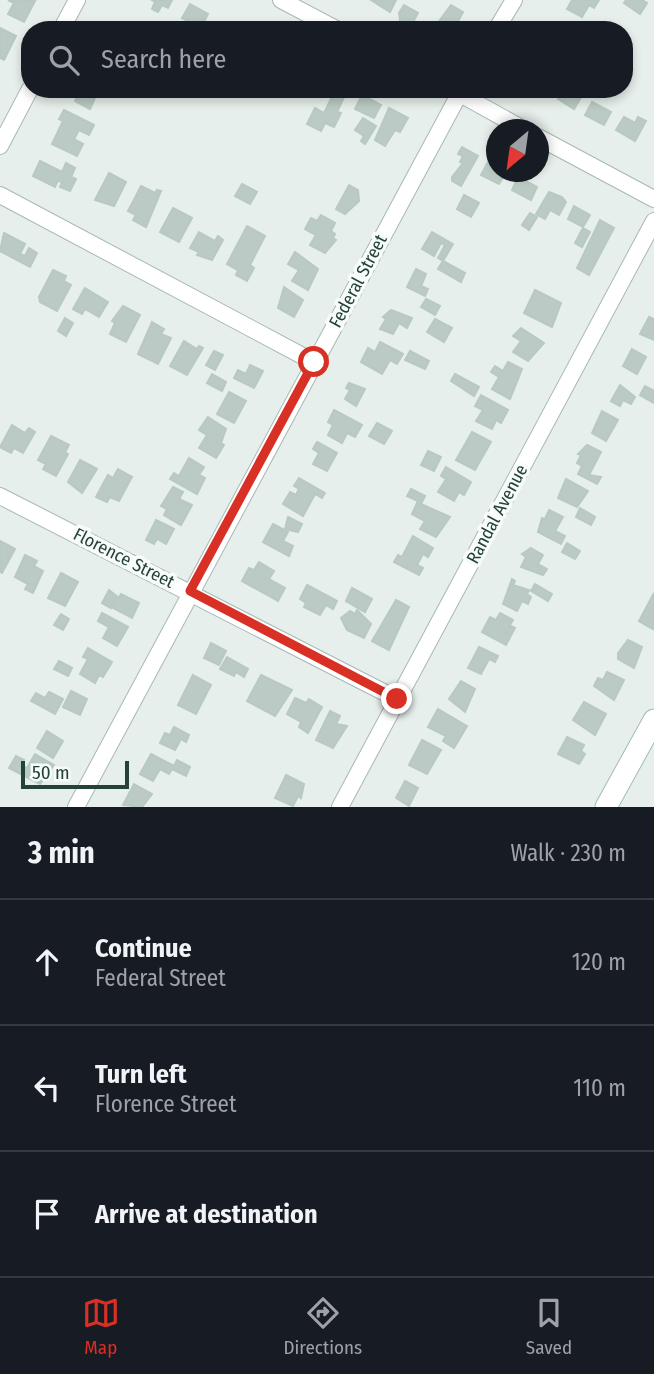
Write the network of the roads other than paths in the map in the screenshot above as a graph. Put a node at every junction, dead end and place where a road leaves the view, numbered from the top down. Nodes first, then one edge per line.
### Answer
1 (77, 0) edge
2 (514, 0) edge
3 (289, 2) edge
4 (66, 21) edge
5 (322, 21) edge
6 (501, 21) edge
7 (25, 98) edge
8 (453, 98) edge
9 (469, 98) edge
10 (506, 119) edge
11 (549, 143) edge
12 (0, 146) edge
13 (0, 195) edge
14 (654, 200) edge
15 (654, 221) edge
16 (314, 362) junction
17 (0, 496) edge
18 (190, 591) junction
19 (397, 699) junction
20 (654, 720) edge
21 (76, 807) edge
22 (340, 807) edge
23 (606, 807) edge

1 - 4 street
2 - 6 street
3 - 5 street
7 - 12 street
8 - 16 street, Federal Street
9 - 10 street
11 - 14 street
13 - 16 street
15 - 19 street, Randal Avenue
16 - 18 street, Federal Street
17 - 18 street, Florence Street
18 - 19 street, Florence Street
18 - 21 street, Federal Street
19 - 22 street, Randal Avenue
20 - 23 street

